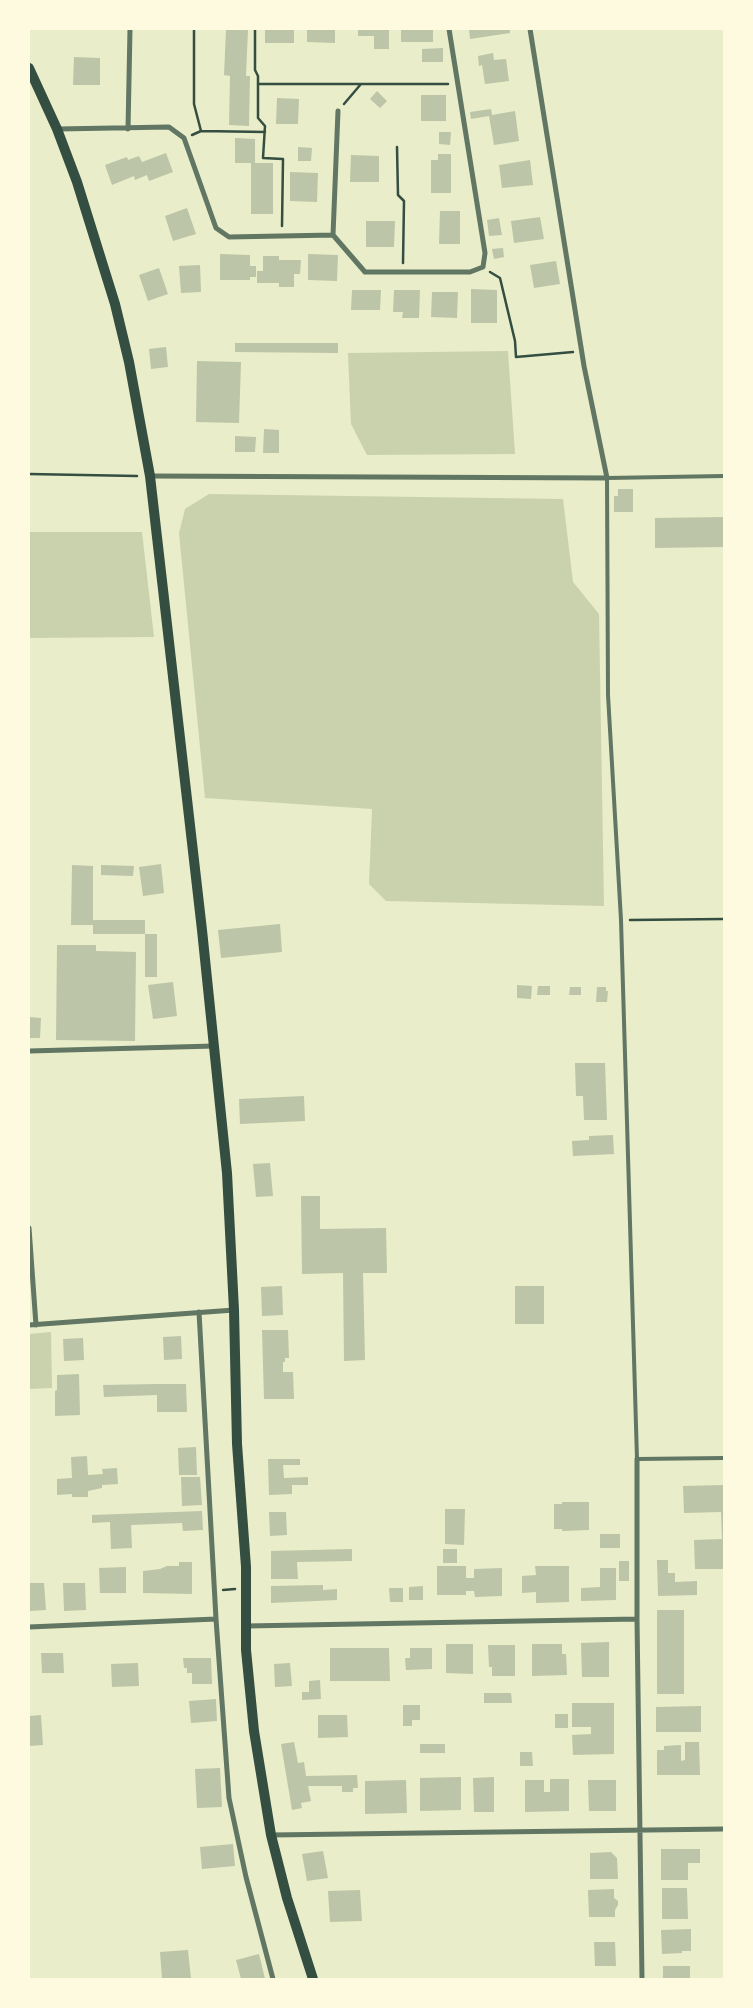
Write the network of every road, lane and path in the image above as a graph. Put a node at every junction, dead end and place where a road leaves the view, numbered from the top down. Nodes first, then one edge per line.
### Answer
1 (130, 29) edge
2 (194, 29) edge
3 (255, 29) edge
4 (449, 29) edge
5 (530, 29) edge
6 (29, 68) edge
7 (258, 84) junction
8 (361, 84) junction
9 (457, 84) junction
10 (338, 111) joint
11 (128, 129) junction
12 (57, 130) junction
13 (201, 131) junction
14 (265, 132) junction
15 (184, 138) junction
16 (397, 147) dead end
17 (333, 236) junction
18 (282, 237) junction
19 (483, 267) junction
20 (403, 272) junction
21 (582, 351) junction
22 (29, 474) edge
23 (150, 476) junction
24 (724, 476) edge
25 (607, 478) junction
26 (724, 919) edge
27 (621, 920) junction
28 (214, 1046) junction
29 (29, 1050) edge
30 (29, 1228) edge
31 (234, 1310) junction
32 (199, 1312) junction
33 (29, 1325) edge
34 (36, 1325) junction
35 (724, 1458) edge
36 (637, 1459) junction
37 (216, 1618) junction
38 (637, 1619) junction
39 (246, 1626) junction
40 (29, 1627) edge
41 (724, 1829) edge
42 (639, 1830) junction
43 (271, 1835) junction
44 (274, 1979) edge
45 (313, 1979) edge
46 (642, 1979) edge

1 - 11 street
2 - 13 path
3 - 7 path
4 - 9 street
5 - 21 street
6 - 12 main road
7 - 8 path
7 - 14 path
8 - 9 path
8 - 10 path
9 - 19 street
10 - 17 street
11 - 12 street
11 - 15 street
12 - 23 main road
13 - 14 path
13 - 15 path
14 - 18 path
15 - 18 street
16 - 20 path
17 - 18 street
17 - 20 street
19 - 20 street
19 - 21 path
21 - 25 street
22 - 23 path
23 - 25 street
23 - 28 main road
24 - 25 lane
25 - 27 lane
26 - 27 path
27 - 36 lane
28 - 29 street
28 - 31 main road
30 - 34 street
31 - 32 street
31 - 39 main road
32 - 34 street
32 - 37 street
33 - 34 street
35 - 36 lane
36 - 38 street
37 - 40 street
37 - 44 street
38 - 39 street
38 - 42 street
39 - 43 main road
41 - 42 street
42 - 43 street
42 - 46 street
43 - 45 main road

